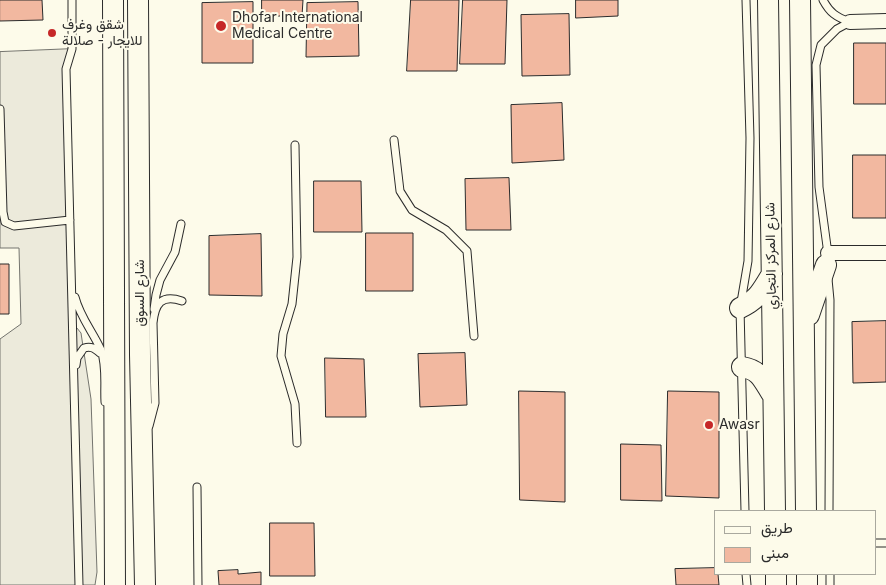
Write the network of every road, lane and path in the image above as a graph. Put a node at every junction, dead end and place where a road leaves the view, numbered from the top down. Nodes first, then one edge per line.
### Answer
1 (72, 0) edge
2 (113, 0) edge
3 (138, 0) edge
4 (746, 0) edge
5 (768, 0) edge
6 (800, 0) edge
7 (823, 0) edge
8 (886, 21) edge
9 (850, 22) junction
10 (0, 109) edge
11 (394, 140) dead end
12 (295, 145) dead end
13 (1, 185) edge
14 (70, 220) junction
15 (181, 224) dead end
16 (886, 253) edge
17 (827, 259) junction
18 (772, 274) junction
19 (72, 284) junction
20 (182, 302) dead end
21 (740, 308) junction
22 (154, 312) junction
23 (804, 331) junction
24 (474, 336) dead end
25 (104, 364) junction
26 (742, 367) junction
27 (74, 377) junction
28 (773, 397) junction
29 (297, 443) dead end
30 (114, 445) junction
31 (142, 445) junction
32 (197, 487) dead end
33 (745, 510) edge
34 (775, 510) edge
35 (806, 510) edge
36 (829, 510) edge
37 (79, 585) edge
38 (115, 585) edge
39 (146, 585) edge
40 (198, 585) edge

1 - 14 lane
2 - 30 street, شارع السوق
3 - 31 street, شارع السوق
4 - 21 lane
5 - 18 street, شارع المركز التجاري
6 - 23 street
7 - 9 lane
8 - 9 street
9 - 17 lane
10 - 13 lane
11 - 24 lane
12 - 29 lane
13 - 14 lane
14 - 19 lane
15 - 22 lane
16 - 17 street
17 - 23 street
17 - 36 lane
18 - 21 street
18 - 28 street, شارع المركز التجاري
19 - 25 lane
19 - 27 lane
20 - 22 lane
21 - 26 lane
22 - 31 lane
23 - 35 street
25 - 27 lane
25 - 30 lane
26 - 28 street
26 - 33 lane
27 - 37 lane
28 - 34 street, شارع المركز التجاري
30 - 38 street, شارع السوق
31 - 39 street, شارع السوق
32 - 40 lane

